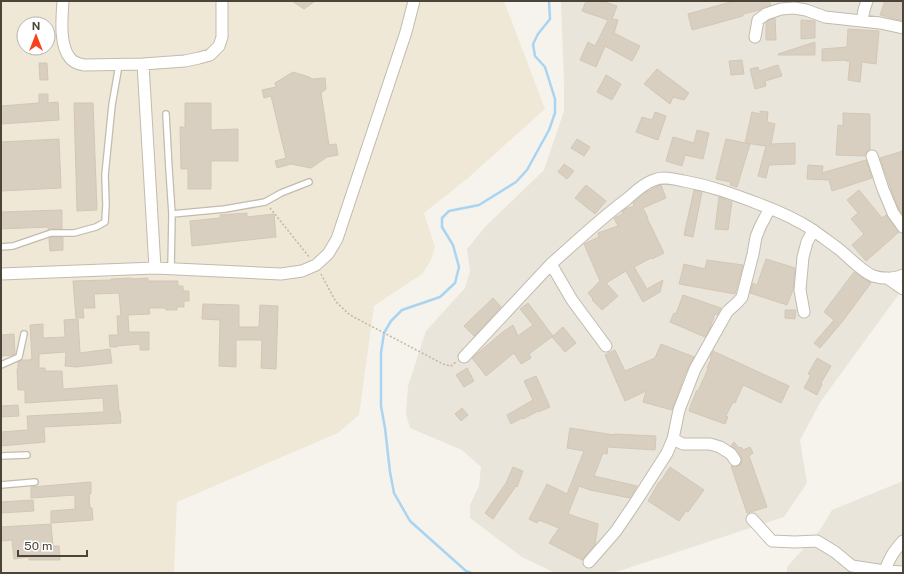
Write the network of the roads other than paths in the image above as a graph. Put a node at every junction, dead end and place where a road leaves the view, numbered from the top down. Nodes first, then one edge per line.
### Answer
1 (63, 1) edge
2 (222, 1) edge
3 (414, 1) edge
4 (808, 1) edge
5 (867, 1) edge
6 (812, 12) junction
7 (862, 21) junction
8 (903, 28) edge
9 (755, 37) dead end
10 (143, 64) junction
11 (119, 65) junction
12 (166, 114) dead end
13 (872, 156) dead end
14 (309, 182) dead end
15 (770, 208) junction
16 (172, 214) junction
17 (903, 227) edge
18 (813, 230) junction
19 (1, 248) edge
20 (551, 264) junction
21 (155, 268) junction
22 (171, 269) junction
23 (1, 274) edge
24 (903, 275) edge
25 (887, 278) junction
26 (903, 289) edge
27 (804, 312) dead end
28 (24, 334) dead end
29 (606, 346) dead end
30 (464, 357) road end
31 (1, 366) edge
32 (673, 439) junction
33 (26, 455) dead end
34 (1, 456) edge
35 (735, 460) dead end
36 (35, 482) dead end
37 (1, 485) edge
38 (752, 519) dead end
39 (903, 541) edge
40 (589, 562) dead end
41 (886, 571) junction
42 (903, 572) edge

1 - 11 street
2 - 10 street
3 - 22 street
4 - 6 street
5 - 7 street
6 - 7 street
6 - 9 street
7 - 8 street
10 - 11 street
10 - 21 street
11 - 19 lane
12 - 16 lane
13 - 17 street
14 - 16 lane
15 - 18 street
15 - 20 street
15 - 32 street
16 - 22 lane
18 - 25 street
18 - 27 street
20 - 29 street
20 - 30 street
21 - 22 street
21 - 23 street
24 - 25 street
25 - 26 street
28 - 31 lane
32 - 35 street
32 - 40 street
33 - 34 lane
36 - 37 lane
38 - 41 street
39 - 41 street
41 - 42 street

